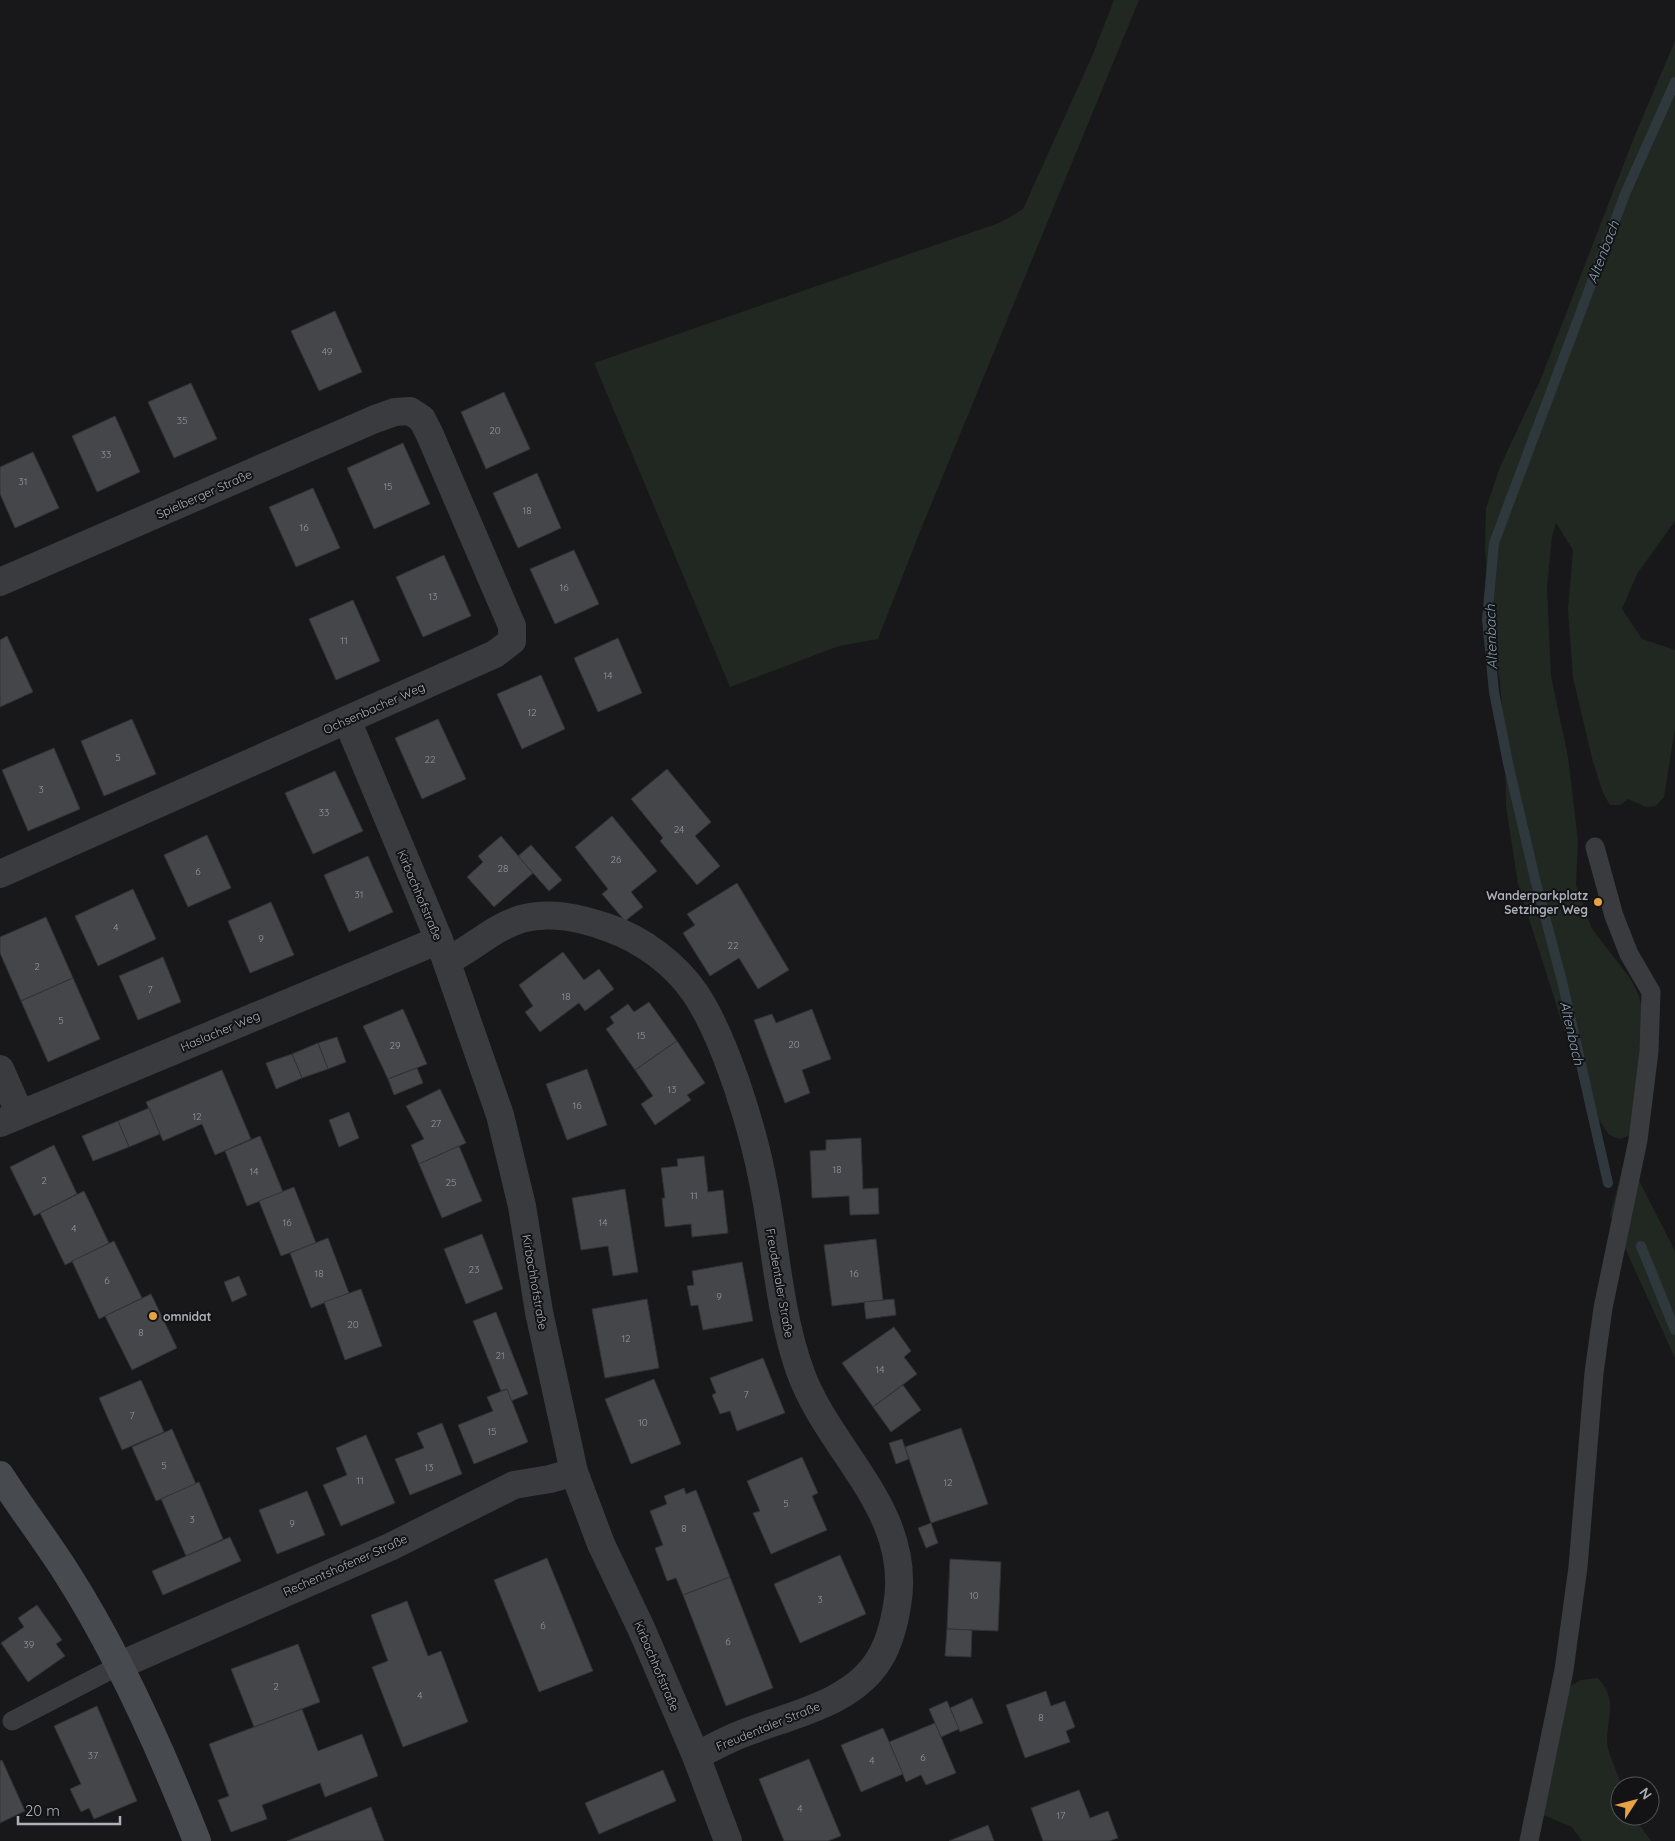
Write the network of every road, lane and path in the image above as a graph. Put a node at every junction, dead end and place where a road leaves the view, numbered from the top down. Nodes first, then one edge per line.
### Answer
1 (410, 411) joint
2 (0, 582) edge
3 (347, 720) junction
4 (1596, 847) dead end
5 (0, 874) edge
6 (443, 950) junction
7 (0, 1069) edge
8 (10, 1118) edge
9 (574, 1472) junction
10 (0, 1475) edge
11 (118, 1666) junction
12 (12, 1721) dead end
13 (696, 1756) junction
14 (197, 1841) edge
15 (728, 1841) edge
16 (1530, 1841) edge

1 - 2 street, Spielberger Straße
1 - 3 street, Ochsenbacher Weg
3 - 5 street, Ochsenbacher Weg
3 - 6 street, Kirbachhofstraße
4 - 16 lane
6 - 8 street, Haslacher Weg
6 - 9 street, Kirbachhofstraße
6 - 13 street, Freudentaler Straße
7 - 8 street
9 - 11 street, Rechentshofener Straße
9 - 13 street, Kirbachhofstraße
10 - 11 main road
11 - 12 lane
11 - 14 main road
13 - 15 street, Kirbachhofstraße

